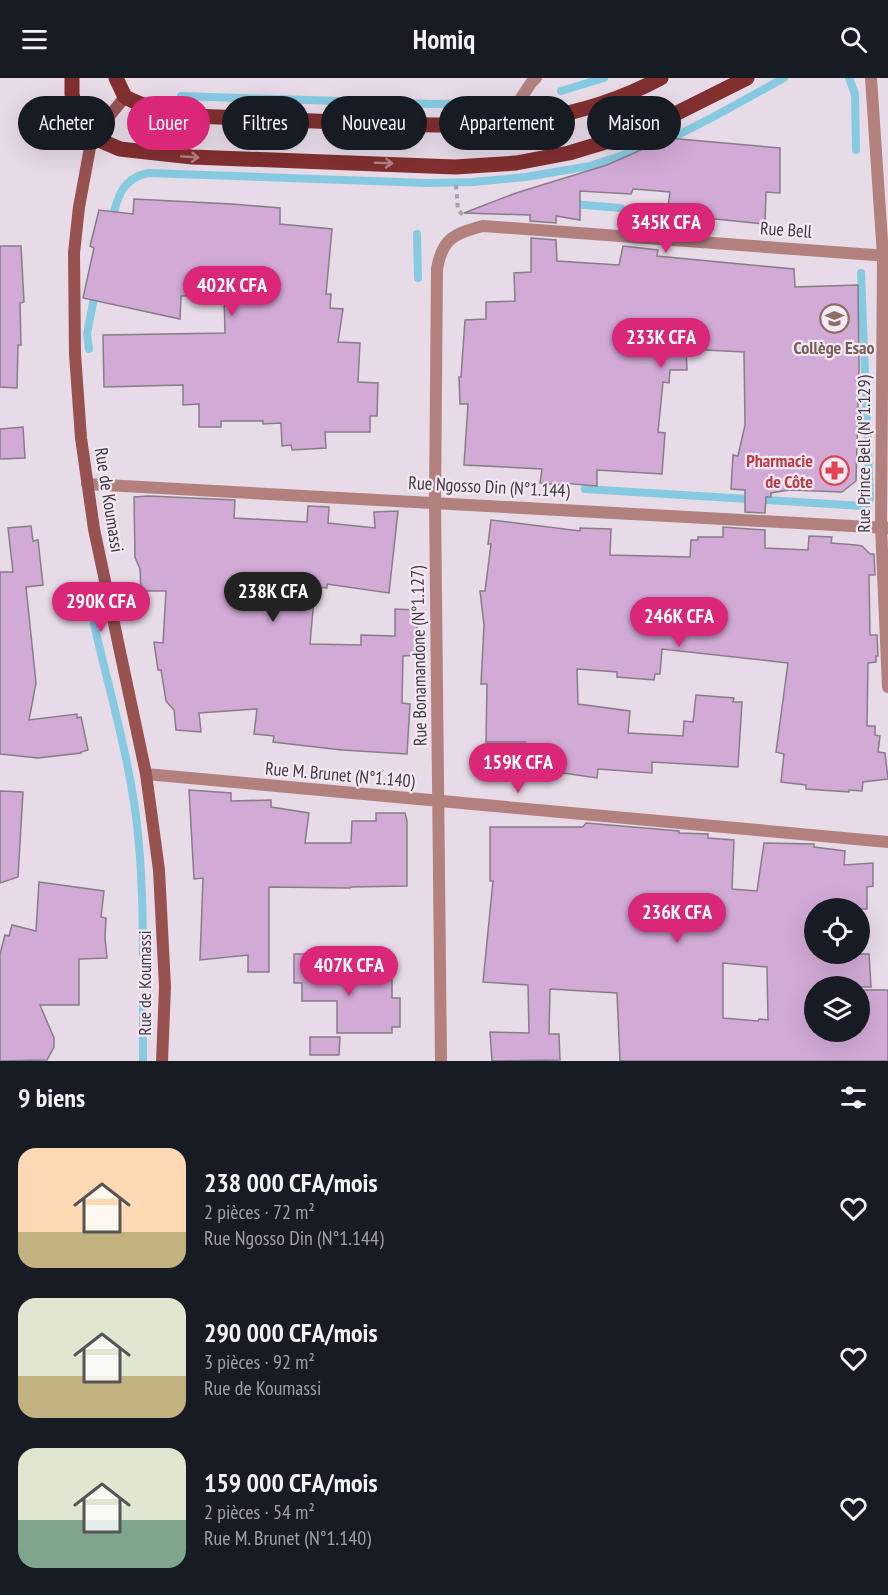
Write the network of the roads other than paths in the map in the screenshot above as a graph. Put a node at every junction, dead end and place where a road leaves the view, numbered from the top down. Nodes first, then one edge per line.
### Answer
1 (72, 78) edge
2 (116, 78) edge
3 (536, 78) edge
4 (661, 78) edge
5 (747, 78) edge
6 (871, 78) edge
7 (72, 96) edge
8 (522, 96) edge
9 (125, 98) junction
10 (115, 110) edge
11 (575, 111) edge
12 (439, 126) edge
13 (115, 146) edge
14 (90, 150) edge
15 (440, 252) joint
16 (886, 256) edge
17 (87, 484) junction
18 (435, 502) junction
19 (884, 527) edge
20 (888, 687) edge
21 (146, 774) junction
22 (439, 802) junction
23 (888, 842) edge
24 (162, 1061) edge
25 (441, 1061) edge

1 - 7 main road
2 - 9 main road
3 - 8 street
4 - 11 main road
13 -> 5 main road
6 - 16 street, Rue Prince Bell (N°1.129)
9 - 10 main road, Rue de Koumassi
9 - 12 main road
14 - 17 main road, Rue de Koumassi
15 - 16 street, Rue Bell
15 - 18 street, Rue Bonamandone (N°1.127)
16 - 19 street, Rue Prince Bell (N°1.129)
17 - 18 street, Rue Ngosso Din (N°1.144)
17 - 21 main road, Rue de Koumassi
18 - 19 street, Rue Ngosso Din (N°1.144)
18 - 22 street, Rue Bonamandone (N°1.127)
19 - 20 street, Rue Prince Bell (N°1.129)
21 - 22 street, Rue M. Brunet (N°1.140)
21 - 24 main road, Rue de Koumassi
22 - 23 street, Rue M. Brunet (N°1.140)
22 - 25 street, Rue Bonamandone (N°1.127)

